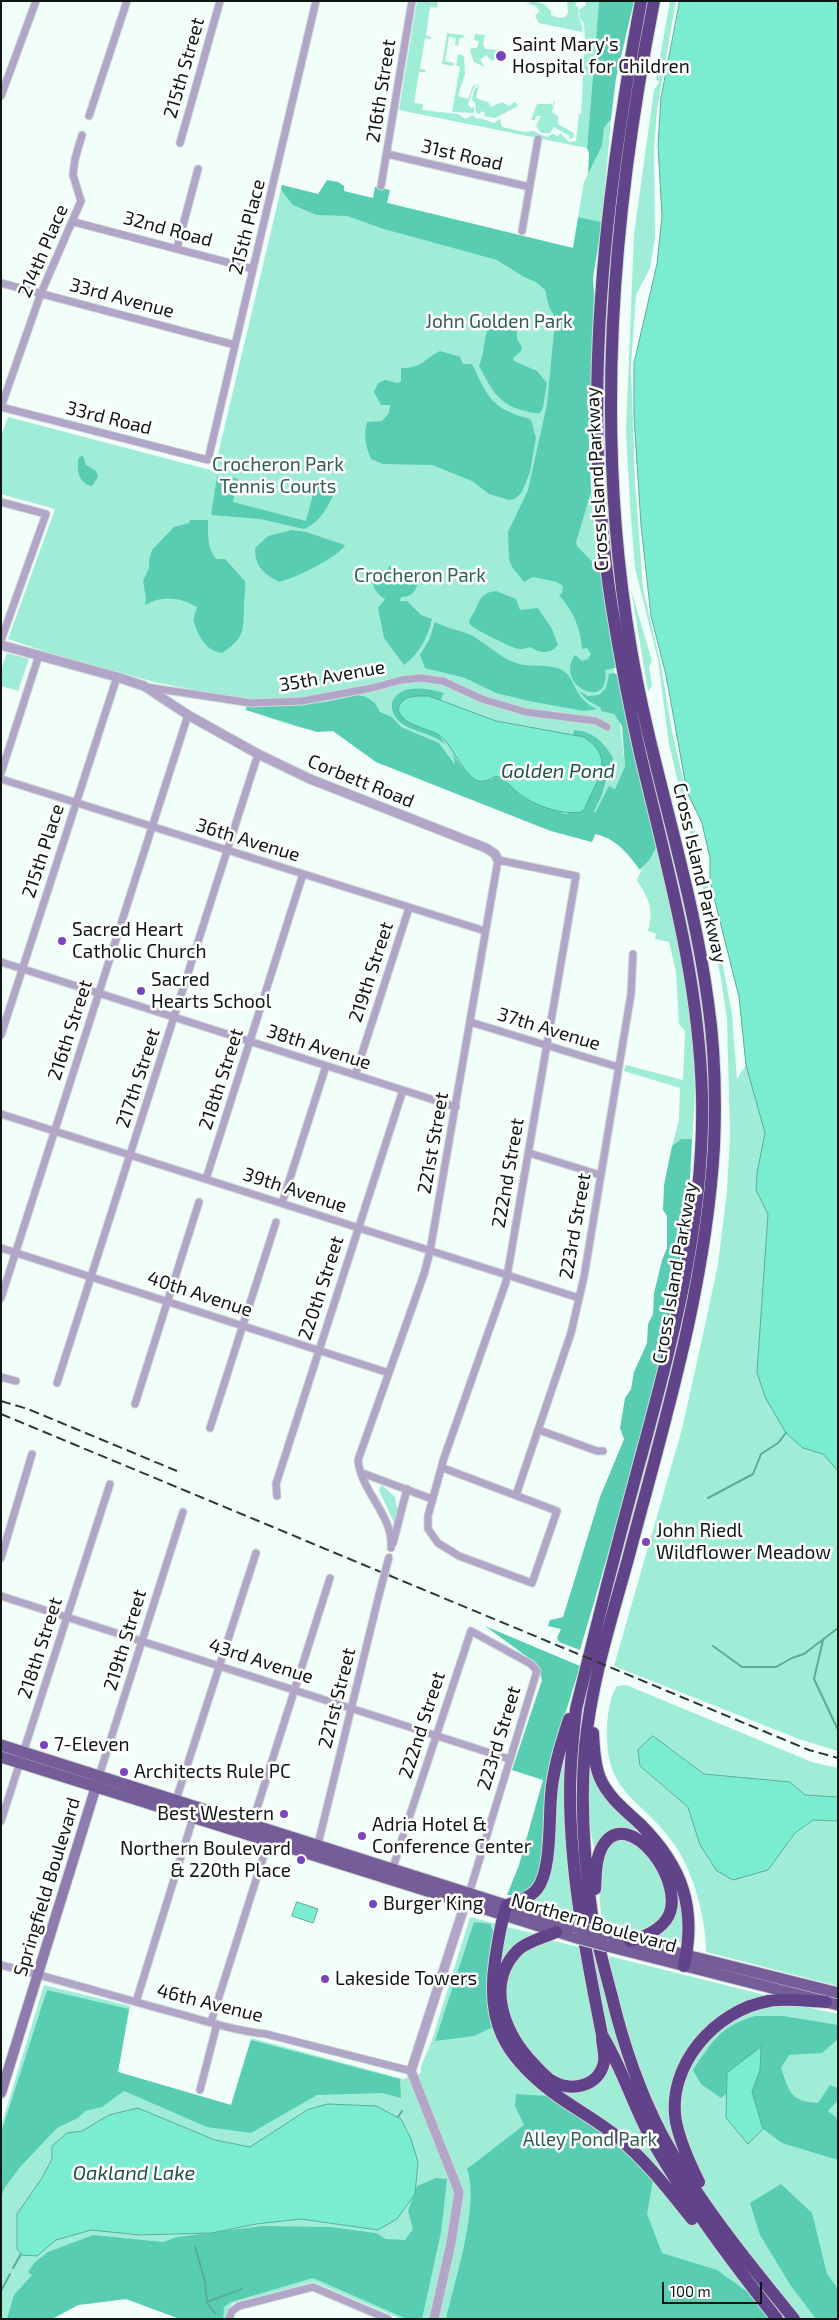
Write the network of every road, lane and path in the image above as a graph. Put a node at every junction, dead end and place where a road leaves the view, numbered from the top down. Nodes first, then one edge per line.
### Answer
1 (36, 1) edge
2 (127, 1) edge
3 (220, 1) edge
4 (316, 1) edge
5 (412, 1) edge
6 (641, 1) edge
7 (654, 1) edge
8 (1, 96) edge
9 (89, 116) dead end
10 (82, 135) dead end
11 (538, 139) dead end
12 (180, 143) dead end
13 (387, 154) junction
14 (198, 169) dead end
15 (381, 186) dead end
16 (530, 187) junction
17 (74, 222) junction
18 (522, 231) dead end
19 (176, 248) junction
20 (253, 269) junction
21 (1, 283) edge
22 (41, 293) junction
23 (235, 345) junction
24 (1, 407) edge
25 (208, 460) joint
26 (1, 502) edge
27 (1, 640) edge
28 (1, 645) edge
29 (39, 655) junction
30 (117, 676) junction
31 (144, 686) junction
32 (188, 716) junction
33 (607, 727) dead end
34 (258, 754) junction
35 (1, 773) edge
36 (1, 779) edge
37 (76, 803) junction
38 (151, 827) junction
39 (227, 850) junction
40 (498, 860) junction
41 (303, 874) junction
42 (576, 876) joint
43 (408, 908) junction
44 (485, 931) junction
45 (633, 954) dead end
46 (1, 962) edge
47 (22, 969) junction
48 (99, 994) junction
49 (174, 1017) junction
50 (470, 1022) junction
51 (1, 1035) edge
52 (250, 1042) junction
53 (546, 1044) junction
54 (326, 1066) junction
55 (618, 1067) junction
56 (355, 1075) junction
57 (402, 1090) junction
58 (456, 1107) junction
59 (1, 1114) edge
60 (54, 1131) junction
61 (529, 1154) junction
62 (130, 1155) junction
63 (600, 1174) junction
64 (206, 1179) junction
65 (198, 1202) dead end
66 (282, 1203) junction
67 (276, 1222) dead end
68 (358, 1228) junction
69 (1, 1248) edge
70 (430, 1250) junction
71 (16, 1252) junction
72 (507, 1276) junction
73 (92, 1277) junction
74 (1, 1298) edge
75 (578, 1298) junction
76 (168, 1301) junction
77 (243, 1325) junction
78 (319, 1350) junction
79 (389, 1373) junction
80 (1, 1377) edge
81 (16, 1382) dead end
82 (57, 1384) dead end
83 (135, 1404) dead end
84 (210, 1428) dead end
85 (539, 1430) junction
86 (603, 1451) dead end
87 (32, 1454) dead end
88 (443, 1468) junction
89 (362, 1473) junction
90 (110, 1484) dead end
91 (407, 1489) junction
92 (516, 1495) junction
93 (277, 1496) dead end
94 (432, 1499) junction
95 (183, 1512) dead end
96 (391, 1548) junction
97 (256, 1553) dead end
98 (1, 1558) edge
99 (330, 1578) dead end
100 (1, 1596) edge
101 (67, 1617) junction
102 (610, 1626) junction
103 (142, 1641) junction
104 (218, 1664) junction
105 (586, 1669) junction
106 (537, 1671) joint
107 (294, 1689) junction
108 (351, 1708) junction
109 (435, 1735) junction
110 (1, 1745) edge
111 (1, 1757) edge
112 (22, 1757) junction
113 (509, 1760) junction
114 (98, 1782) junction
115 (174, 1806) junction
116 (195, 1812) junction
117 (1, 1821) edge
118 (250, 1830) junction
119 (270, 1836) junction
120 (316, 1851) junction
121 (391, 1874) junction
122 (467, 1898) junction
123 (505, 1911) junction
124 (592, 1916) junction
125 (556, 1932) junction
126 (576, 1932) junction
127 (606, 1941) junction
128 (630, 1941) junction
129 (685, 1960) junction
130 (1, 1965) edge
131 (39, 1975) junction
132 (838, 1992) edge
133 (136, 2002) junction
134 (832, 2003) edge
135 (214, 2023) junction
136 (602, 2034) junction
137 (411, 2071) junction
138 (200, 2090) dead end
139 (1, 2093) edge
140 (724, 2231) junction
141 (750, 2285) junction
142 (229, 2319) edge
143 (388, 2319) edge
144 (434, 2319) edge
145 (777, 2319) edge
146 (794, 2319) edge

1 - 8 street
2 - 9 street
3 - 12 street, 215th Street
4 - 20 street, 215th Place
5 - 13 street, 216th Street
6 - 105 highway, Cross Island Parkway
7 - 102 highway, Cross Island Parkway
10 - 17 street, 214th Place
11 - 16 street
13 - 15 street, 216th Street
13 - 16 street, 31st Road
14 - 19 street
16 - 18 street
17 - 19 street, 32nd Road
17 - 22 street, 214th Place
19 - 20 street, 32nd Road
20 - 23 street, 215th Place
21 - 22 street, 33rd Avenue
22 - 23 street, 33rd Avenue
22 - 24 street, 214th Place
23 - 25 street, 215th Place
24 - 25 street, 33rd Road
26 - 27 street
28 - 29 street, 35th Avenue
29 - 30 street, 35th Avenue
29 - 35 street
30 - 31 street, 35th Avenue
30 - 37 street, 215th Place
31 - 32 street, Corbett Road
31 - 33 street, 35th Avenue
32 - 34 street, Corbett Road
32 - 38 street, 216th Street
34 - 39 street, 217th Street
34 - 40 street, Corbett Road
36 - 37 street, 36th Avenue
37 - 38 street, 36th Avenue
37 - 47 street, 215th Place
38 - 39 street, 36th Avenue
38 - 48 street, 216th Street
39 - 41 street, 36th Avenue
39 - 49 street, 217th Street
40 - 42 street, Corbett Road
40 - 44 street, 221st Street
41 - 43 street, 36th Avenue
41 - 52 street, 218th Street
42 - 53 street, 222nd Street
43 - 44 street, 36th Avenue
43 - 56 street, 219th Street
44 - 50 street, 221st Street
45 - 55 street, 223rd Street
46 - 47 street, 38th Avenue
47 - 48 street, 38th Avenue
47 - 51 street, 215th Place
48 - 49 street, 38th Avenue
48 - 60 street, 216th Street
49 - 52 street, 38th Avenue
49 - 62 street, 217th Street
50 - 53 street, 37th Avenue
50 - 58 street, 221st Street
52 - 54 street, 38th Avenue
52 - 64 street, 218th Street
53 - 55 street, 37th Avenue
53 - 61 street, 222nd Street
54 - 56 street, 38th Avenue
54 - 66 street
55 - 63 street, 223rd Street
56 - 57 street, 38th Avenue
57 - 58 street, 38th Avenue
57 - 68 street, 220th Street
58 - 70 street, 221st Street
59 - 60 street, 39th Avenue
60 - 62 street, 39th Avenue
60 - 71 street, 216th Street
61 - 63 street
61 - 72 street, 222nd Street
62 - 64 street, 39th Avenue
62 - 73 street, 217th Street
63 - 75 street, 223rd Street
64 - 66 street, 39th Avenue
65 - 76 street
66 - 68 street, 39th Avenue
67 - 77 street
68 - 70 street, 39th Avenue
68 - 78 street, 220th Street
69 - 71 street, 40th Avenue
70 - 72 street, 39th Avenue
70 - 79 street, 221st Street
71 - 73 street, 40th Avenue
71 - 74 street, 216th Street
72 - 75 street, 39th Avenue
72 - 88 street, 222nd Street
73 - 76 street, 40th Avenue
73 - 82 street, 217th Street
75 - 85 street, 223rd Street
76 - 77 street, 40th Avenue
76 - 83 street
77 - 78 street, 40th Avenue
77 - 84 street
78 - 79 street, 40th Avenue
78 - 93 street, 220th Street
79 - 89 street, 221st Street
80 - 81 street
85 - 86 street
85 - 92 street, 223rd Street
87 - 98 street
88 - 92 street
88 - 94 street, 222nd Street
89 - 91 street
89 - 96 street, 221st Street
90 - 101 street, 218th Street
91 - 94 street
91 - 96 street, 221st Street
92 - 94 street, 222nd Street
95 - 103 street, 219th Street
96 - 108 street, 221st Street, bridge
97 - 104 street
99 - 107 street
100 - 101 street, 43rd Avenue
101 - 103 street, 43rd Avenue
101 - 112 street, 218th Street
102 - 124 highway, Cross Island Parkway
102 - 129 highway
103 - 104 street, 43rd Avenue
103 - 114 street, 219th Street
104 - 107 street, 43rd Avenue
104 - 115 street
105 - 123 highway
105 - 136 highway, Cross Island Parkway
106 - 109 street, 222nd Street
106 - 113 street, 223rd Street
107 - 108 street, 43rd Avenue
107 - 118 street
108 - 109 street, 43rd Avenue
108 - 120 street, 221st Street
109 - 113 street, 43rd Avenue
109 - 121 street, 222nd Street
110 - 112 main road, Northern Boulevard
111 - 112 main road, Northern Boulevard
112 - 114 main road, Northern Boulevard
112 - 117 street, 218th Street
113 - 122 street, 223rd Street
114 - 115 main road, Northern Boulevard
114 - 131 main road, Springfield Boulevard
115 - 116 main road, Northern Boulevard
116 - 118 main road, Northern Boulevard
116 - 133 street
118 - 119 main road, Northern Boulevard
119 - 120 main road, Northern Boulevard
119 - 135 street
120 - 121 main road, Northern Boulevard
121 - 122 main road, Northern Boulevard
122 - 123 main road, Northern Boulevard
122 - 137 street, 223rd Street
123 - 125 main road, Northern Boulevard
123 - 126 main road, Northern Boulevard
123 - 141 highway
124 - 128 highway
124 - 140 highway, Cross Island Parkway
125 - 126 main road, Northern Boulevard
125 - 136 highway
126 - 127 main road, Northern Boulevard, bridge
127 - 128 main road, Northern Boulevard
127 - 129 main road, Northern Boulevard
128 - 129 main road, Northern Boulevard
129 - 132 main road, Northern Boulevard
129 - 134 main road, Northern Boulevard
130 - 131 street, 46th Avenue
131 - 133 street, 46th Avenue
131 - 139 main road, Springfield Boulevard
133 - 135 street, 46th Avenue
134 - 140 highway
135 - 137 street, 46th Avenue
135 - 138 street
136 - 141 highway, Cross Island Parkway
137 - 144 street
140 - 146 highway, Cross Island Parkway
141 - 145 highway, Cross Island Parkway
142 - 143 street

